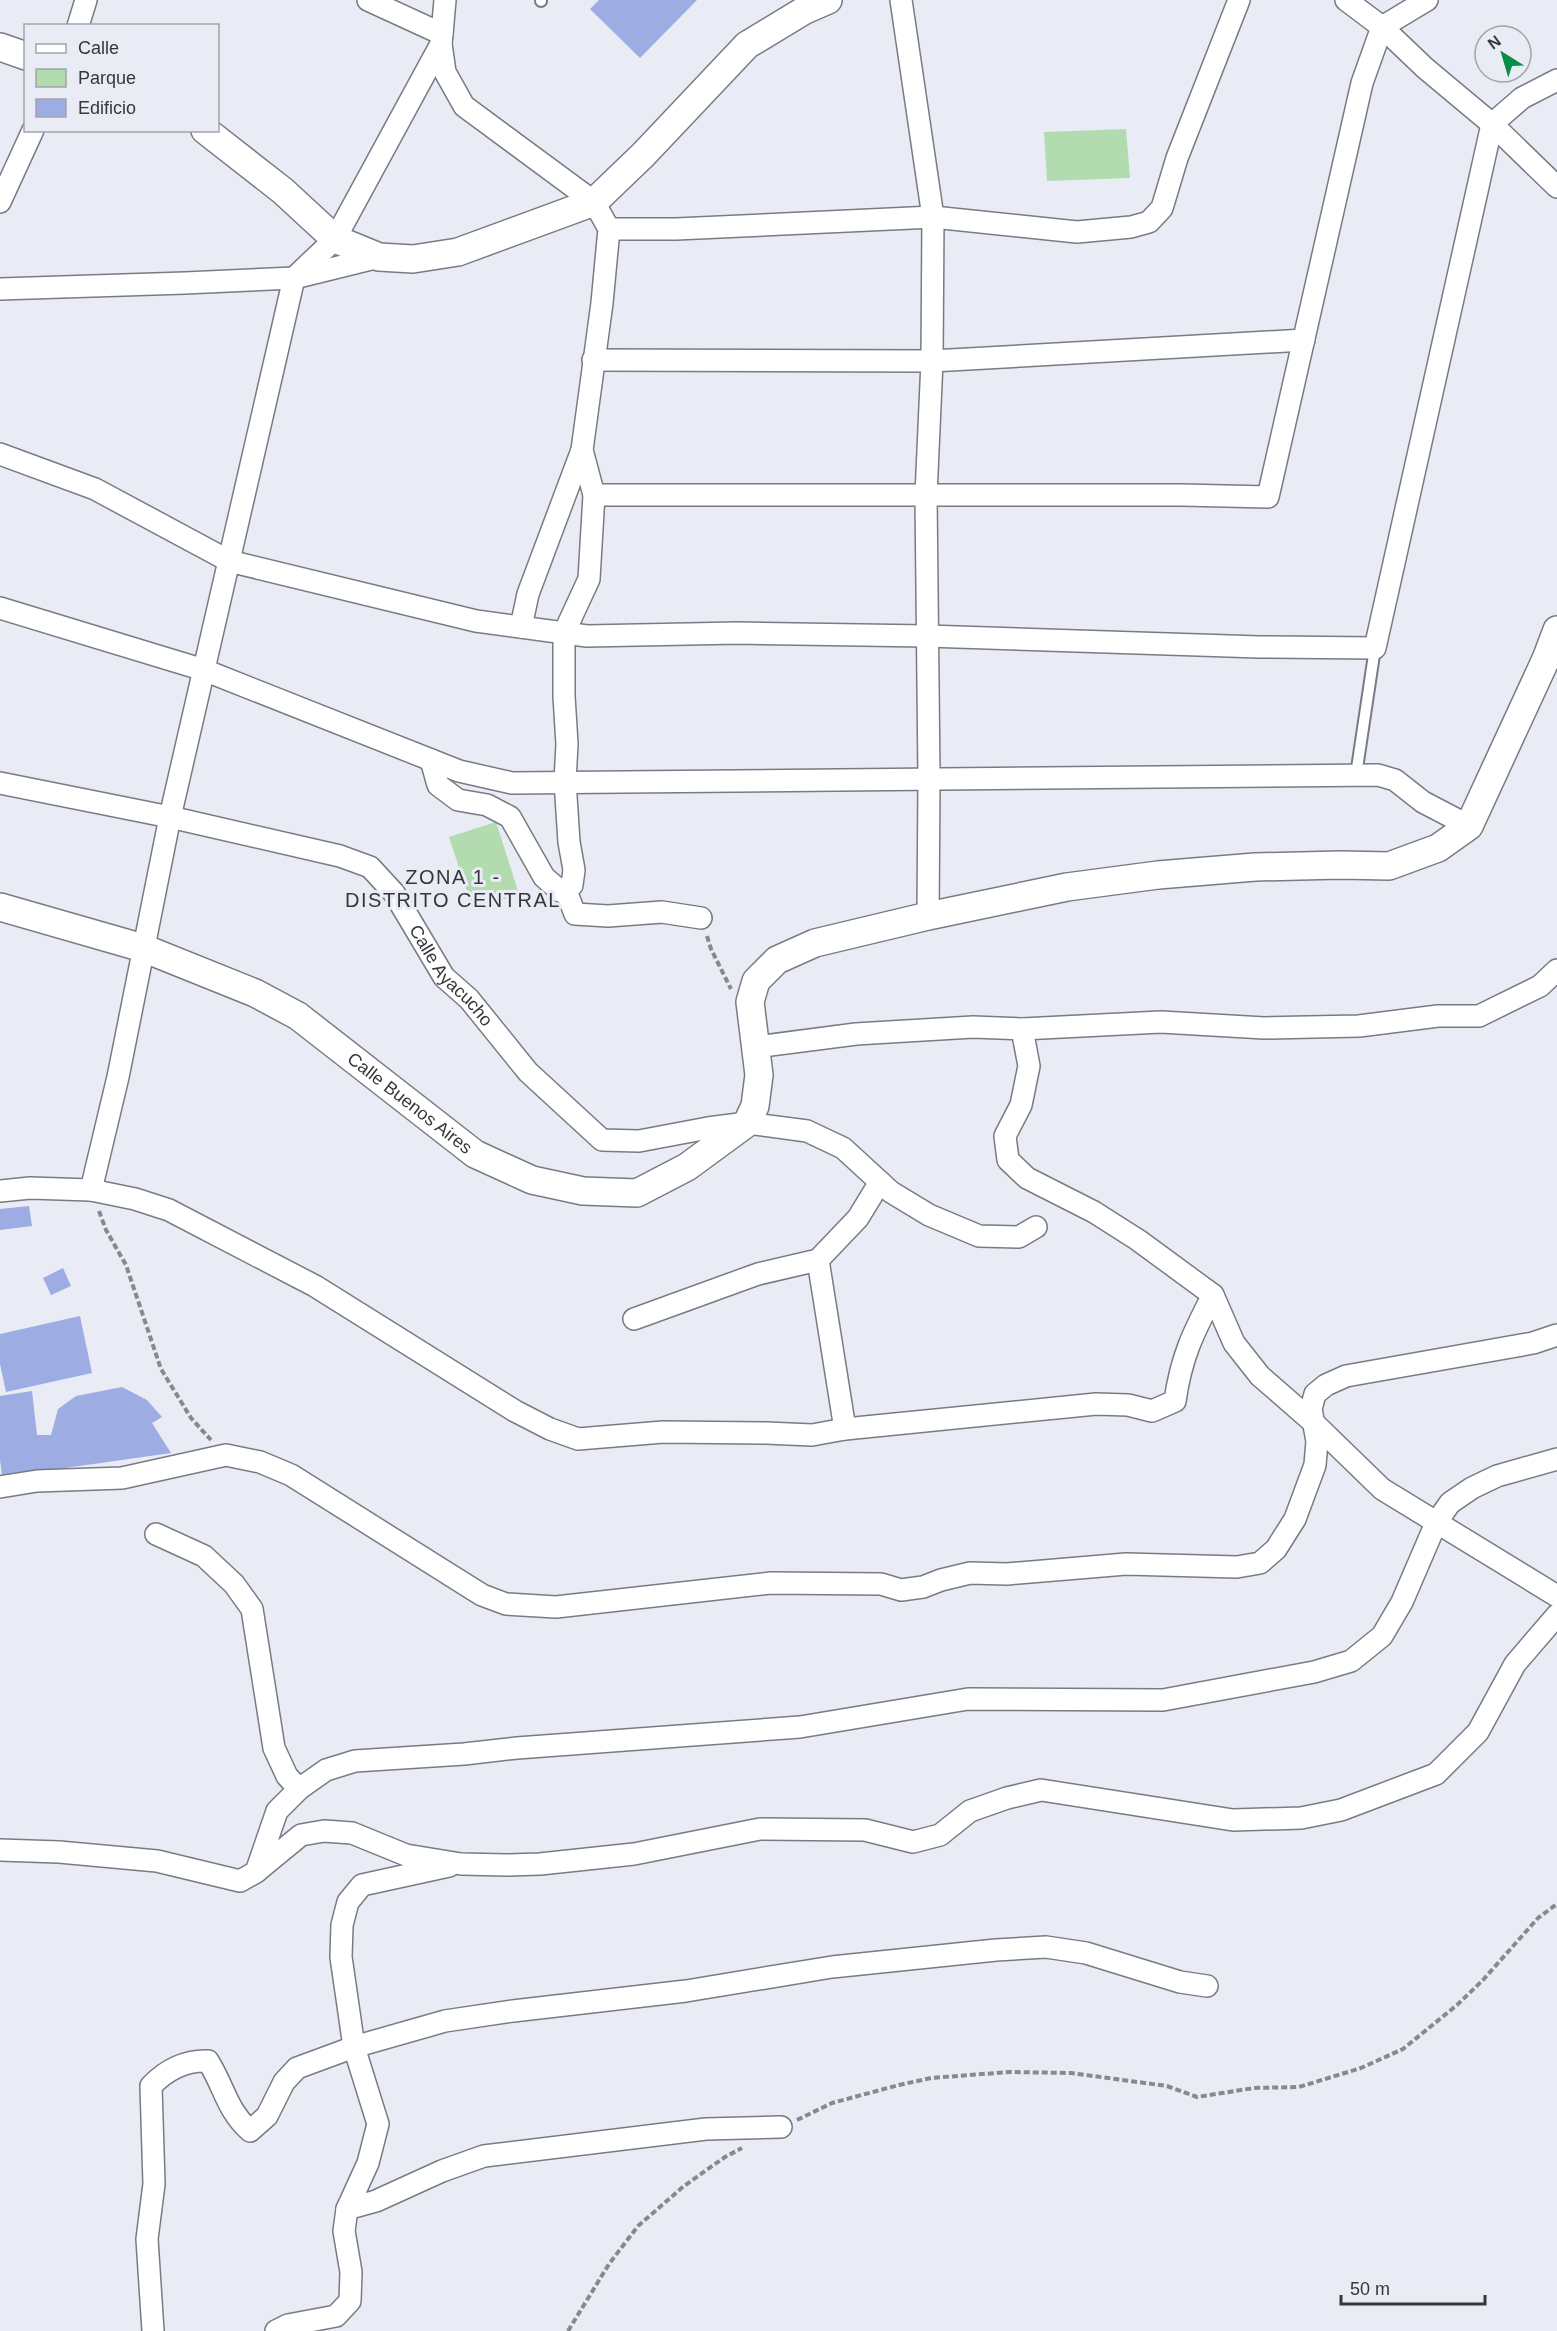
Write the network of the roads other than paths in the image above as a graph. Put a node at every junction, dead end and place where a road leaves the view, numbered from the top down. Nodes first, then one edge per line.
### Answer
1 (86, 0) edge
2 (368, 0) edge
3 (445, 0) edge
4 (828, 0) edge
5 (901, 0) edge
6 (1239, 0) edge
7 (1346, 0) edge
8 (1426, 0) edge
9 (79, 24) edge
10 (1383, 27) junction
11 (441, 39) junction
12 (0, 47) edge
13 (24, 55) edge
14 (1557, 80) edge
15 (1492, 124) junction
16 (32, 132) edge
17 (208, 132) edge
18 (1557, 187) edge
19 (0, 202) edge
20 (594, 202) junction
21 (933, 217) junction
22 (609, 229) junction
23 (335, 239) junction
24 (379, 257) junction
25 (294, 278) junction
26 (0, 289) edge
27 (1304, 340) junction
28 (593, 360) junction
29 (932, 361) junction
30 (582, 450) junction
31 (0, 454) edge
32 (594, 495) junction
33 (926, 495) junction
34 (229, 561) junction
35 (0, 608) edge
36 (521, 627) junction
37 (1557, 630) edge
38 (564, 633) junction
39 (927, 636) junction
40 (1375, 648) junction
41 (204, 670) junction
42 (431, 760) junction
43 (1356, 774) junction
44 (929, 779) junction
45 (565, 782) junction
46 (0, 783) edge
47 (170, 818) junction
48 (1469, 826) junction
49 (566, 888) junction
50 (0, 908) edge
51 (928, 916) junction
52 (701, 918) road end
53 (143, 948) junction
54 (1557, 970) edge
55 (1022, 1029) junction
56 (756, 1047) junction
57 (747, 1123) junction
58 (880, 1182) junction
59 (91, 1190) junction
60 (0, 1191) edge
61 (1036, 1227) dead end
62 (818, 1260) junction
63 (1213, 1295) junction
64 (634, 1319) dead end
65 (1557, 1335) edge
66 (1314, 1423) junction
67 (845, 1430) junction
68 (1557, 1459) edge
69 (0, 1488) edge
70 (1436, 1523) junction
71 (156, 1534) dead end
72 (1557, 1596) edge
73 (1557, 1615) edge
74 (299, 1790) junction
75 (0, 1850) edge
76 (461, 1864) junction
77 (256, 1872) junction
78 (1207, 1986) dead end
79 (354, 2047) junction
80 (781, 2127) road end
81 (347, 2209) junction
82 (153, 2331) edge
83 (276, 2331) edge

1 - 9 street
2 - 11 street
3 - 11 street
4 - 20 street
5 - 21 street
6 - 21 street
7 - 10 street
8 - 10 street
10 - 15 street
10 - 27 street
11 - 20 street
11 - 23 street
12 - 13 street
14 - 15 street
15 - 18 street
15 - 40 street
16 - 19 street
17 - 23 street
20 - 22 street
20 - 24 street
21 - 22 street
21 - 29 street
22 - 28 street
23 - 24 street
23 - 25 street
24 - 25 street
25 - 26 street
25 - 34 street
27 - 29 street
27 - 33 street
28 - 29 street
28 - 30 street
29 - 33 street
30 - 32 street
30 - 36 street
31 - 34 street
32 - 33 street
32 - 38 street
33 - 39 street
34 - 36 street
34 - 41 street
35 - 41 street
36 - 38 street
37 - 48 street
38 - 39 street
38 - 45 street
39 - 40 street
39 - 44 street
40 - 43 lane
41 - 42 street
41 - 47 street
42 - 45 street
42 - 49 street
43 - 44 street
43 - 48 street
44 - 45 street
44 - 51 street
45 - 49 street
46 - 47 street, Calle Ayacucho
47 - 53 street
47 - 57 street, Calle Ayacucho
48 - 51 street
49 - 52 street
50 - 53 street, Calle Buenos Aires
51 - 56 street
53 - 57 street, Calle Buenos Aires
53 - 59 street
54 - 55 street
55 - 56 street
55 - 63 street
56 - 57 street
57 - 58 street, Calle Ayacucho
58 - 61 street, Calle Ayacucho
58 - 62 street
59 - 60 street
59 - 67 street
62 - 64 street
62 - 67 street
63 - 66 street
63 - 67 street
65 - 66 street
66 - 69 street
66 - 70 street
68 - 70 street
70 - 72 street
70 - 74 street
71 - 74 street
73 - 76 street
74 - 77 street
75 - 77 street
76 - 77 street
76 - 79 street
78 - 79 street
79 - 81 street
79 - 82 street
80 - 81 street
81 - 83 street

